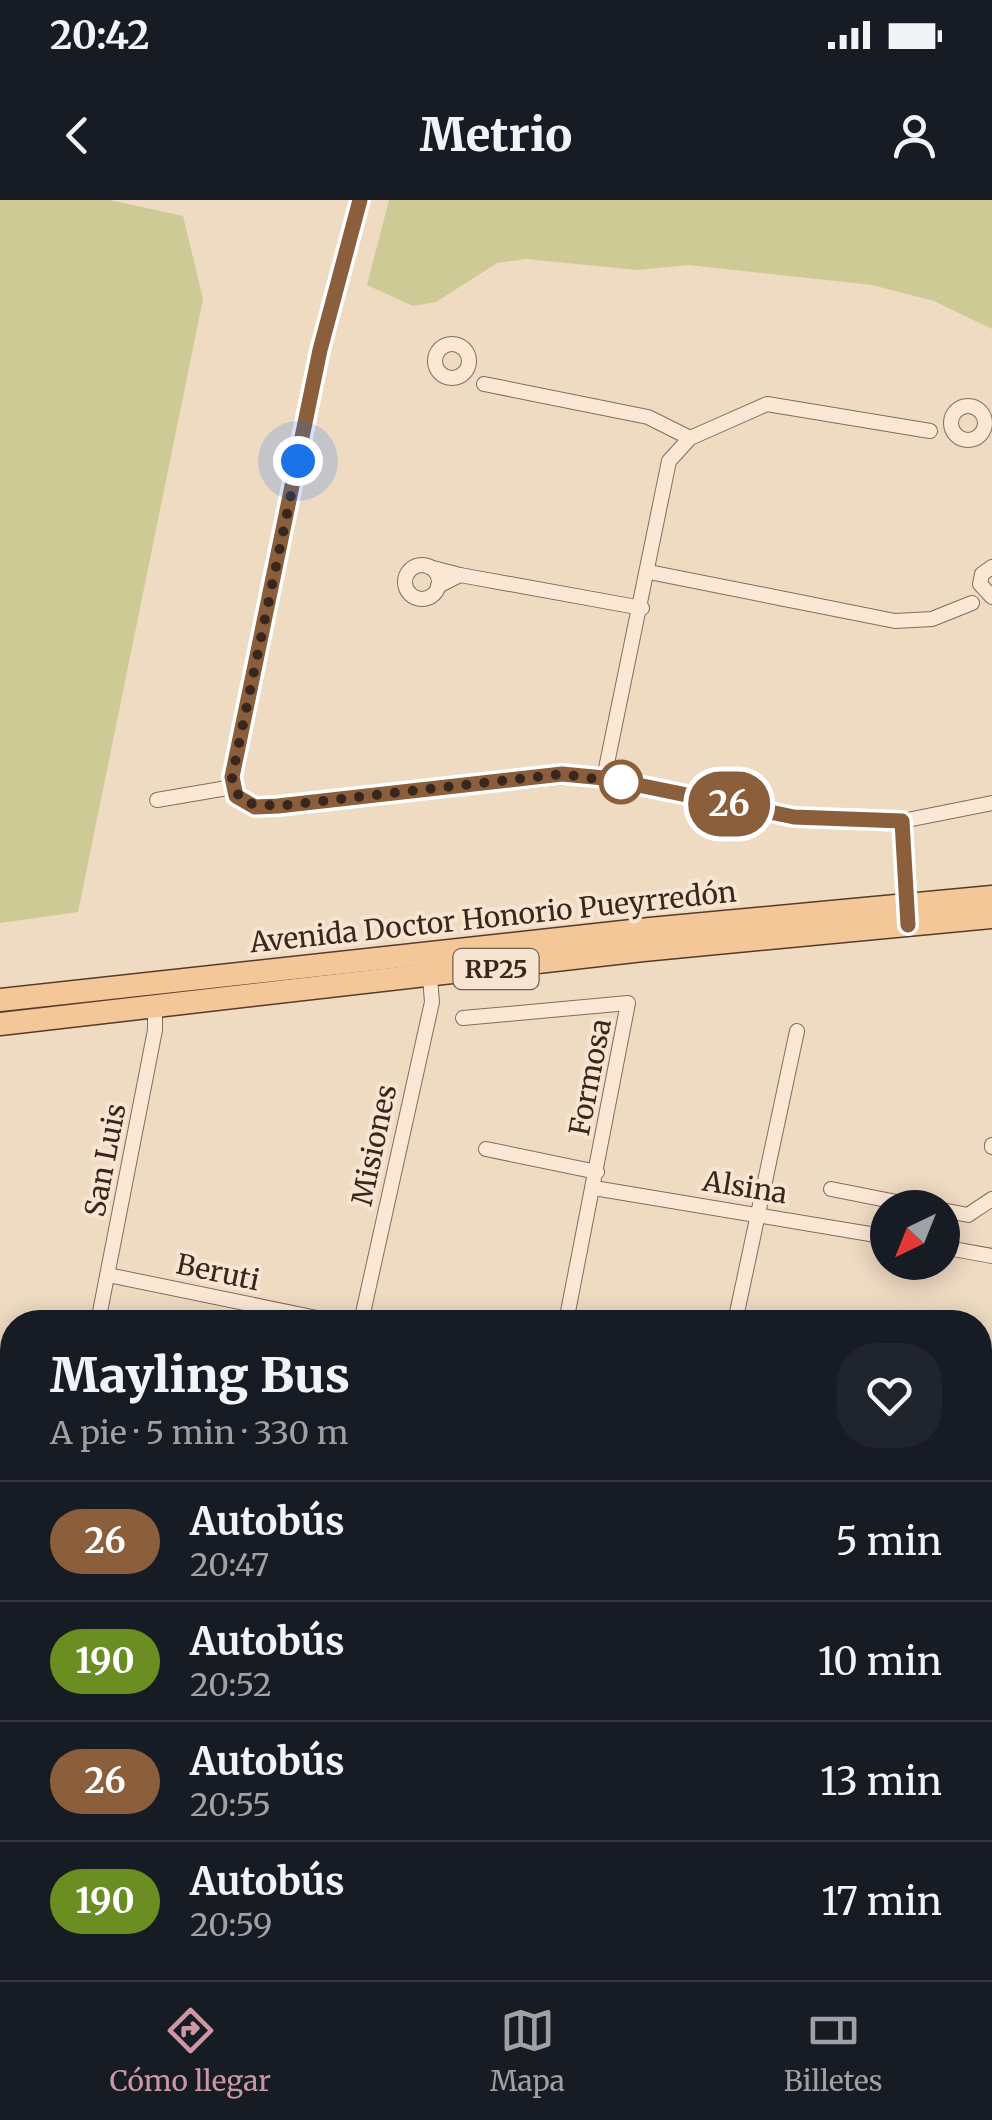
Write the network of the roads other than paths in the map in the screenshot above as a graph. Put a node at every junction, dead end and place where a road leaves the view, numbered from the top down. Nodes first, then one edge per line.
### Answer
1 (360, 200) edge
2 (468, 365) junction
3 (452, 378) junction
4 (484, 384) junction
5 (951, 420) junction
6 (930, 431) junction
7 (690, 438) junction
8 (961, 439) junction
9 (429, 567) junction
10 (992, 567) edge
11 (649, 572) junction
12 (460, 575) junction
13 (980, 584) junction
14 (438, 586) junction
15 (992, 598) edge
16 (972, 603) junction
17 (642, 608) junction
18 (604, 778) junction
19 (233, 787) junction
20 (158, 800) dead end
21 (992, 803) edge
22 (902, 821) junction
23 (904, 843) joint
24 (992, 897) edge
25 (908, 914) junction
26 (992, 917) edge
27 (430, 978) junction
28 (0, 1000) edge
29 (155, 1007) junction
30 (464, 1018) dead end
31 (0, 1024) edge
32 (797, 1031) dead end
33 (486, 1149) dead end
34 (597, 1172) junction
35 (594, 1188) junction
36 (831, 1188) dead end
37 (870, 1196) edge
38 (992, 1199) edge
39 (759, 1214) junction
40 (960, 1214) edge
41 (870, 1234) edge
42 (960, 1250) edge
43 (992, 1256) edge
44 (108, 1276) junction
45 (101, 1310) edge
46 (277, 1310) edge
47 (364, 1310) edge
48 (569, 1310) edge
49 (738, 1310) edge

1 - 19 street
2 - 3 street
2 - 3 street
2 - 4 street
3 - 4 street
4 - 7 street
5 - 6 street
5 - 8 street
5 - 8 street
6 - 7 street
6 - 8 street
7 - 11 street
9 - 12 street
9 - 14 street
9 - 14 street
10 - 13 street
11 - 16 street
11 - 17 street
12 - 14 street
12 - 17 street
13 - 15 street
13 - 16 street
15 - 16 street
17 - 18 street
18 - 19 street
18 - 22 street
19 - 20 street
21 - 22 street
22 - 23 street
23 - 25 lane
24 - 25 main road, Avenida Doctor Honorio Pueyrredón / RP25
25 - 26 main road, Avenida Doctor Honorio Pueyrredón / RP25
25 - 27 main road, Avenida Doctor Honorio Pueyrredón / RP25
25 - 28 main road, Avenida Doctor Honorio Pueyrredón / RP25
27 - 29 main road, Avenida Doctor Honorio Pueyrredón / RP25
27 - 47 street, Misiones
29 - 31 main road, Avenida Doctor Honorio Pueyrredón / RP25
29 - 44 street, San Luis
30 - 34 street, Formosa
32 - 39 street
33 - 34 street
34 - 35 street, Formosa
35 - 39 street, Alsina
35 - 48 street, Formosa
36 - 37 street
38 - 40 street
39 - 41 street, Alsina
39 - 49 street
42 - 43 street
44 - 45 street, San Luis
44 - 46 street, Beruti

